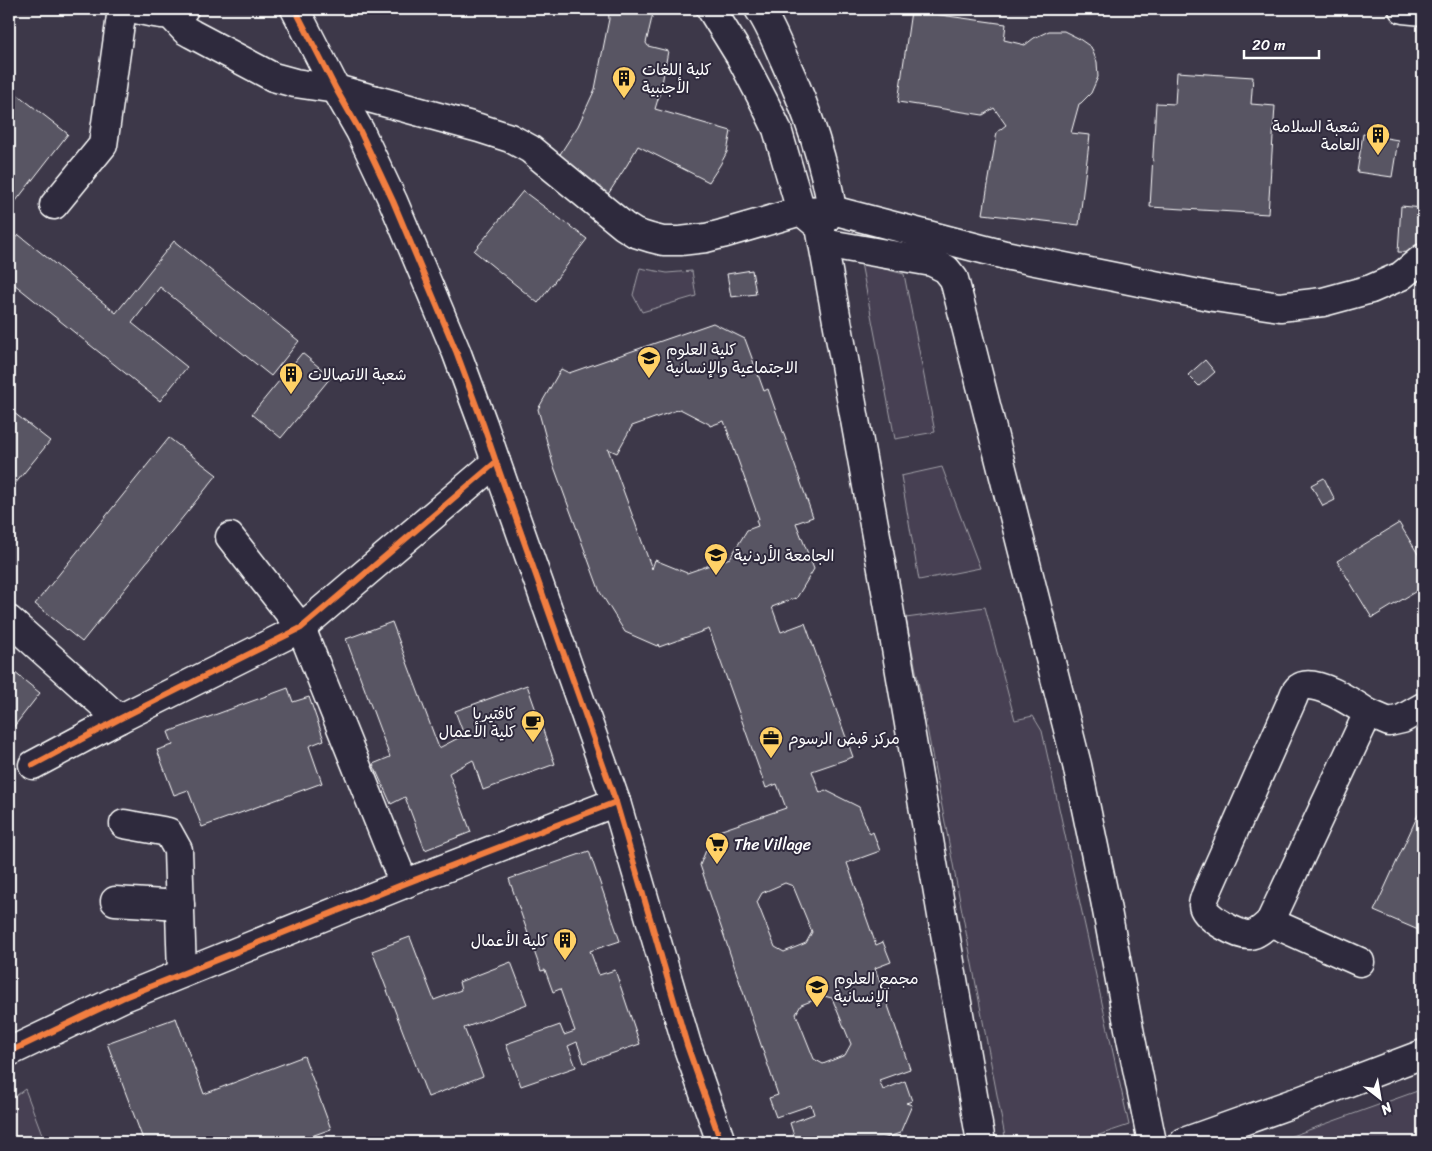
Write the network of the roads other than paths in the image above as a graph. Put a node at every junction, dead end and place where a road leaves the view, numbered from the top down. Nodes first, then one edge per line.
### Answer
1 (122, 9) edge
2 (136, 9) edge
3 (295, 9) edge
4 (711, 9) edge
5 (759, 9) edge
6 (1404, 9) edge
7 (1423, 10) edge
8 (178, 12) edge
9 (336, 90) junction
10 (54, 205) dead end
11 (819, 223) junction
12 (1423, 258) edge
13 (496, 462) junction
14 (230, 537) dead end
15 (9, 620) edge
16 (301, 628) junction
17 (1423, 707) edge
18 (1368, 713) junction
19 (119, 719) junction
20 (34, 766) dead end
21 (616, 802) junction
22 (124, 824) dead end
23 (404, 884) junction
24 (115, 901) dead end
25 (180, 905) junction
26 (1270, 922) junction
27 (1360, 962) dead end
28 (182, 974) junction
29 (9, 1052) edge
30 (1423, 1054) edge
31 (721, 1142) edge
32 (981, 1142) edge
33 (1152, 1142) edge
34 (1184, 1142) edge

1 - 10 street
2 - 8 street
3 - 9 street
4 - 11 street
5 - 11 street
6 - 7 street
8 - 9 street
9 - 11 street
9 - 13 street
11 - 12 street
11 - 32 street
11 - 33 street
13 - 16 street
13 - 21 street
14 - 16 street
15 - 19 street
16 - 19 street
16 - 23 street
17 - 18 street
18 - 26 street
18 - 26 street
19 - 20 street
21 - 23 street
21 - 31 street
22 - 25 street
23 - 28 street
24 - 25 street
25 - 28 street
26 - 27 street
28 - 29 street
30 - 34 street

